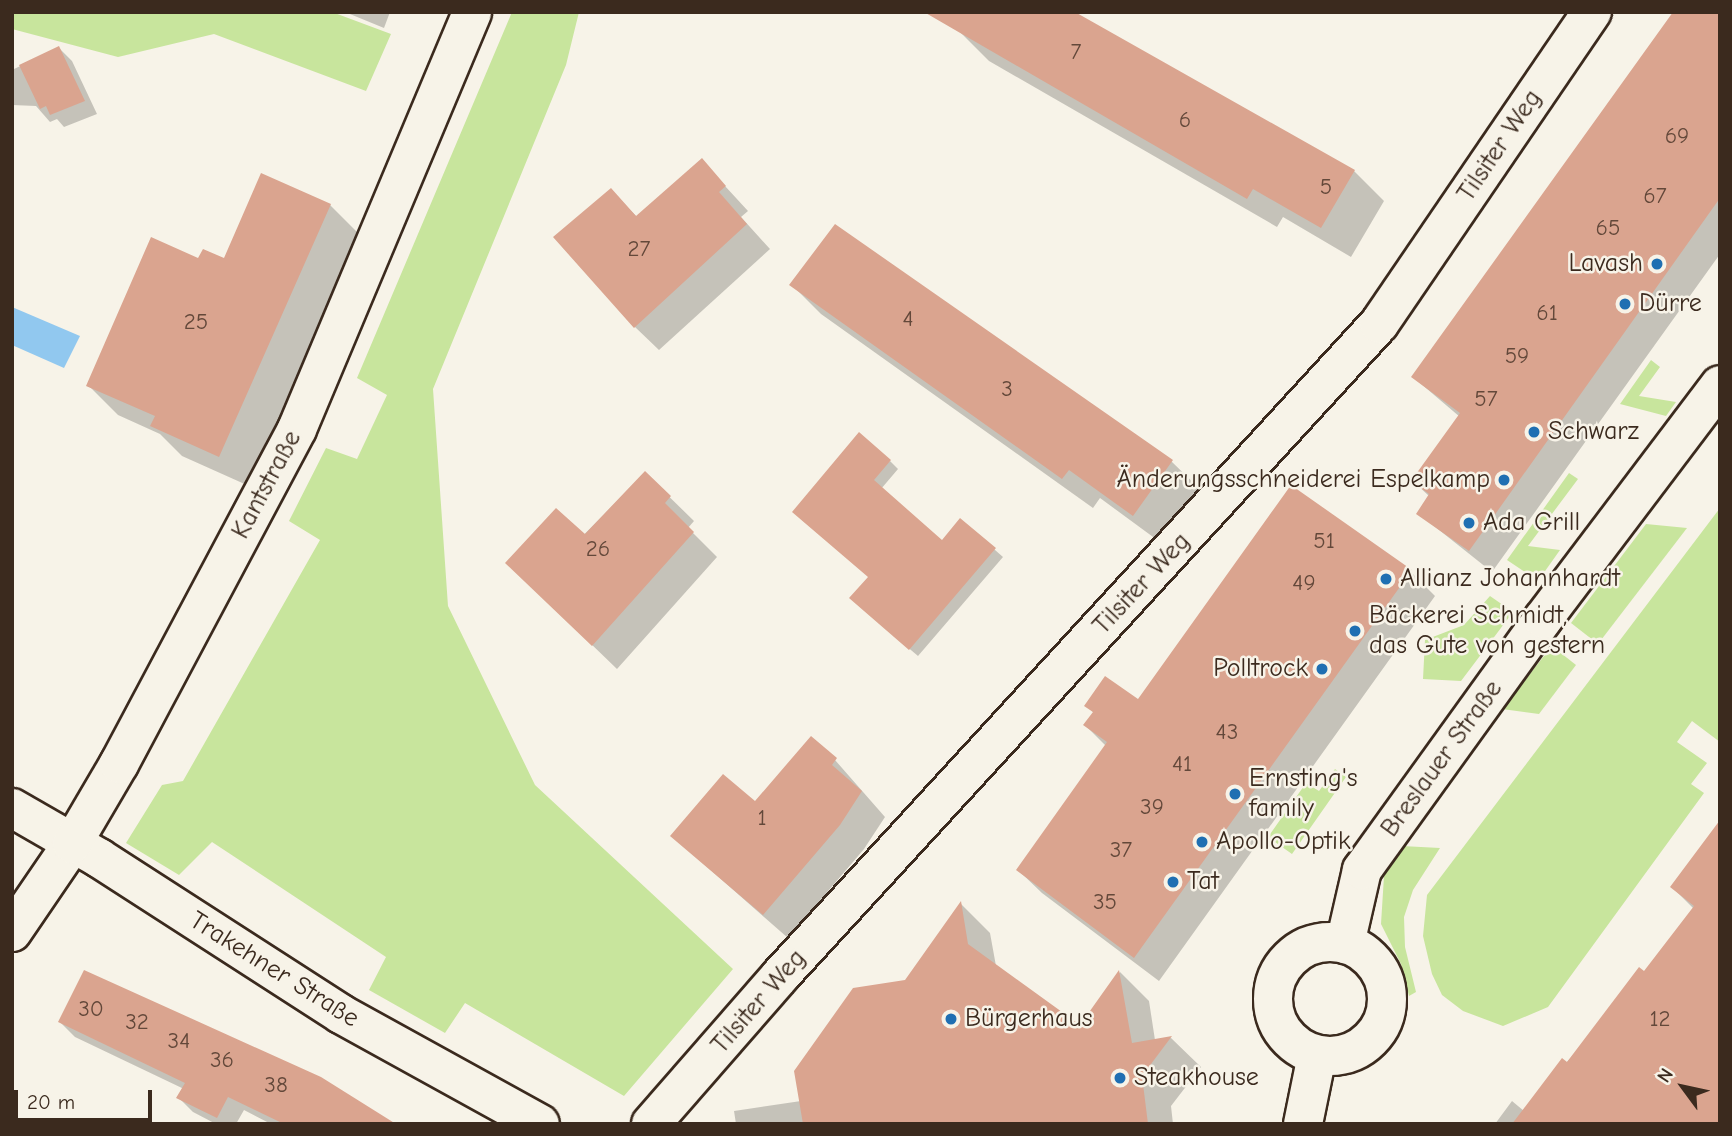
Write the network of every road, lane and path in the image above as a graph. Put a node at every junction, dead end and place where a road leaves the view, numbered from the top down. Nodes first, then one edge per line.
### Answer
1 (472, 12) edge
2 (1592, 12) edge
3 (1720, 385) edge
4 (12, 808) edge
5 (72, 844) junction
6 (12, 932) edge
7 (1345, 944) junction
8 (1317, 1055) junction
9 (540, 1124) edge
10 (651, 1124) edge
11 (1303, 1124) edge

1 - 5 street, Kantstraße
2 - 10 street, Tilsiter Weg
3 - 7 street, Breslauer Straße
4 - 5 street, Trakehner Straße
5 - 6 street, Kantstraße
5 - 9 street, Trakehner Straße
7 - 8 street
7 - 8 street
8 - 11 street

